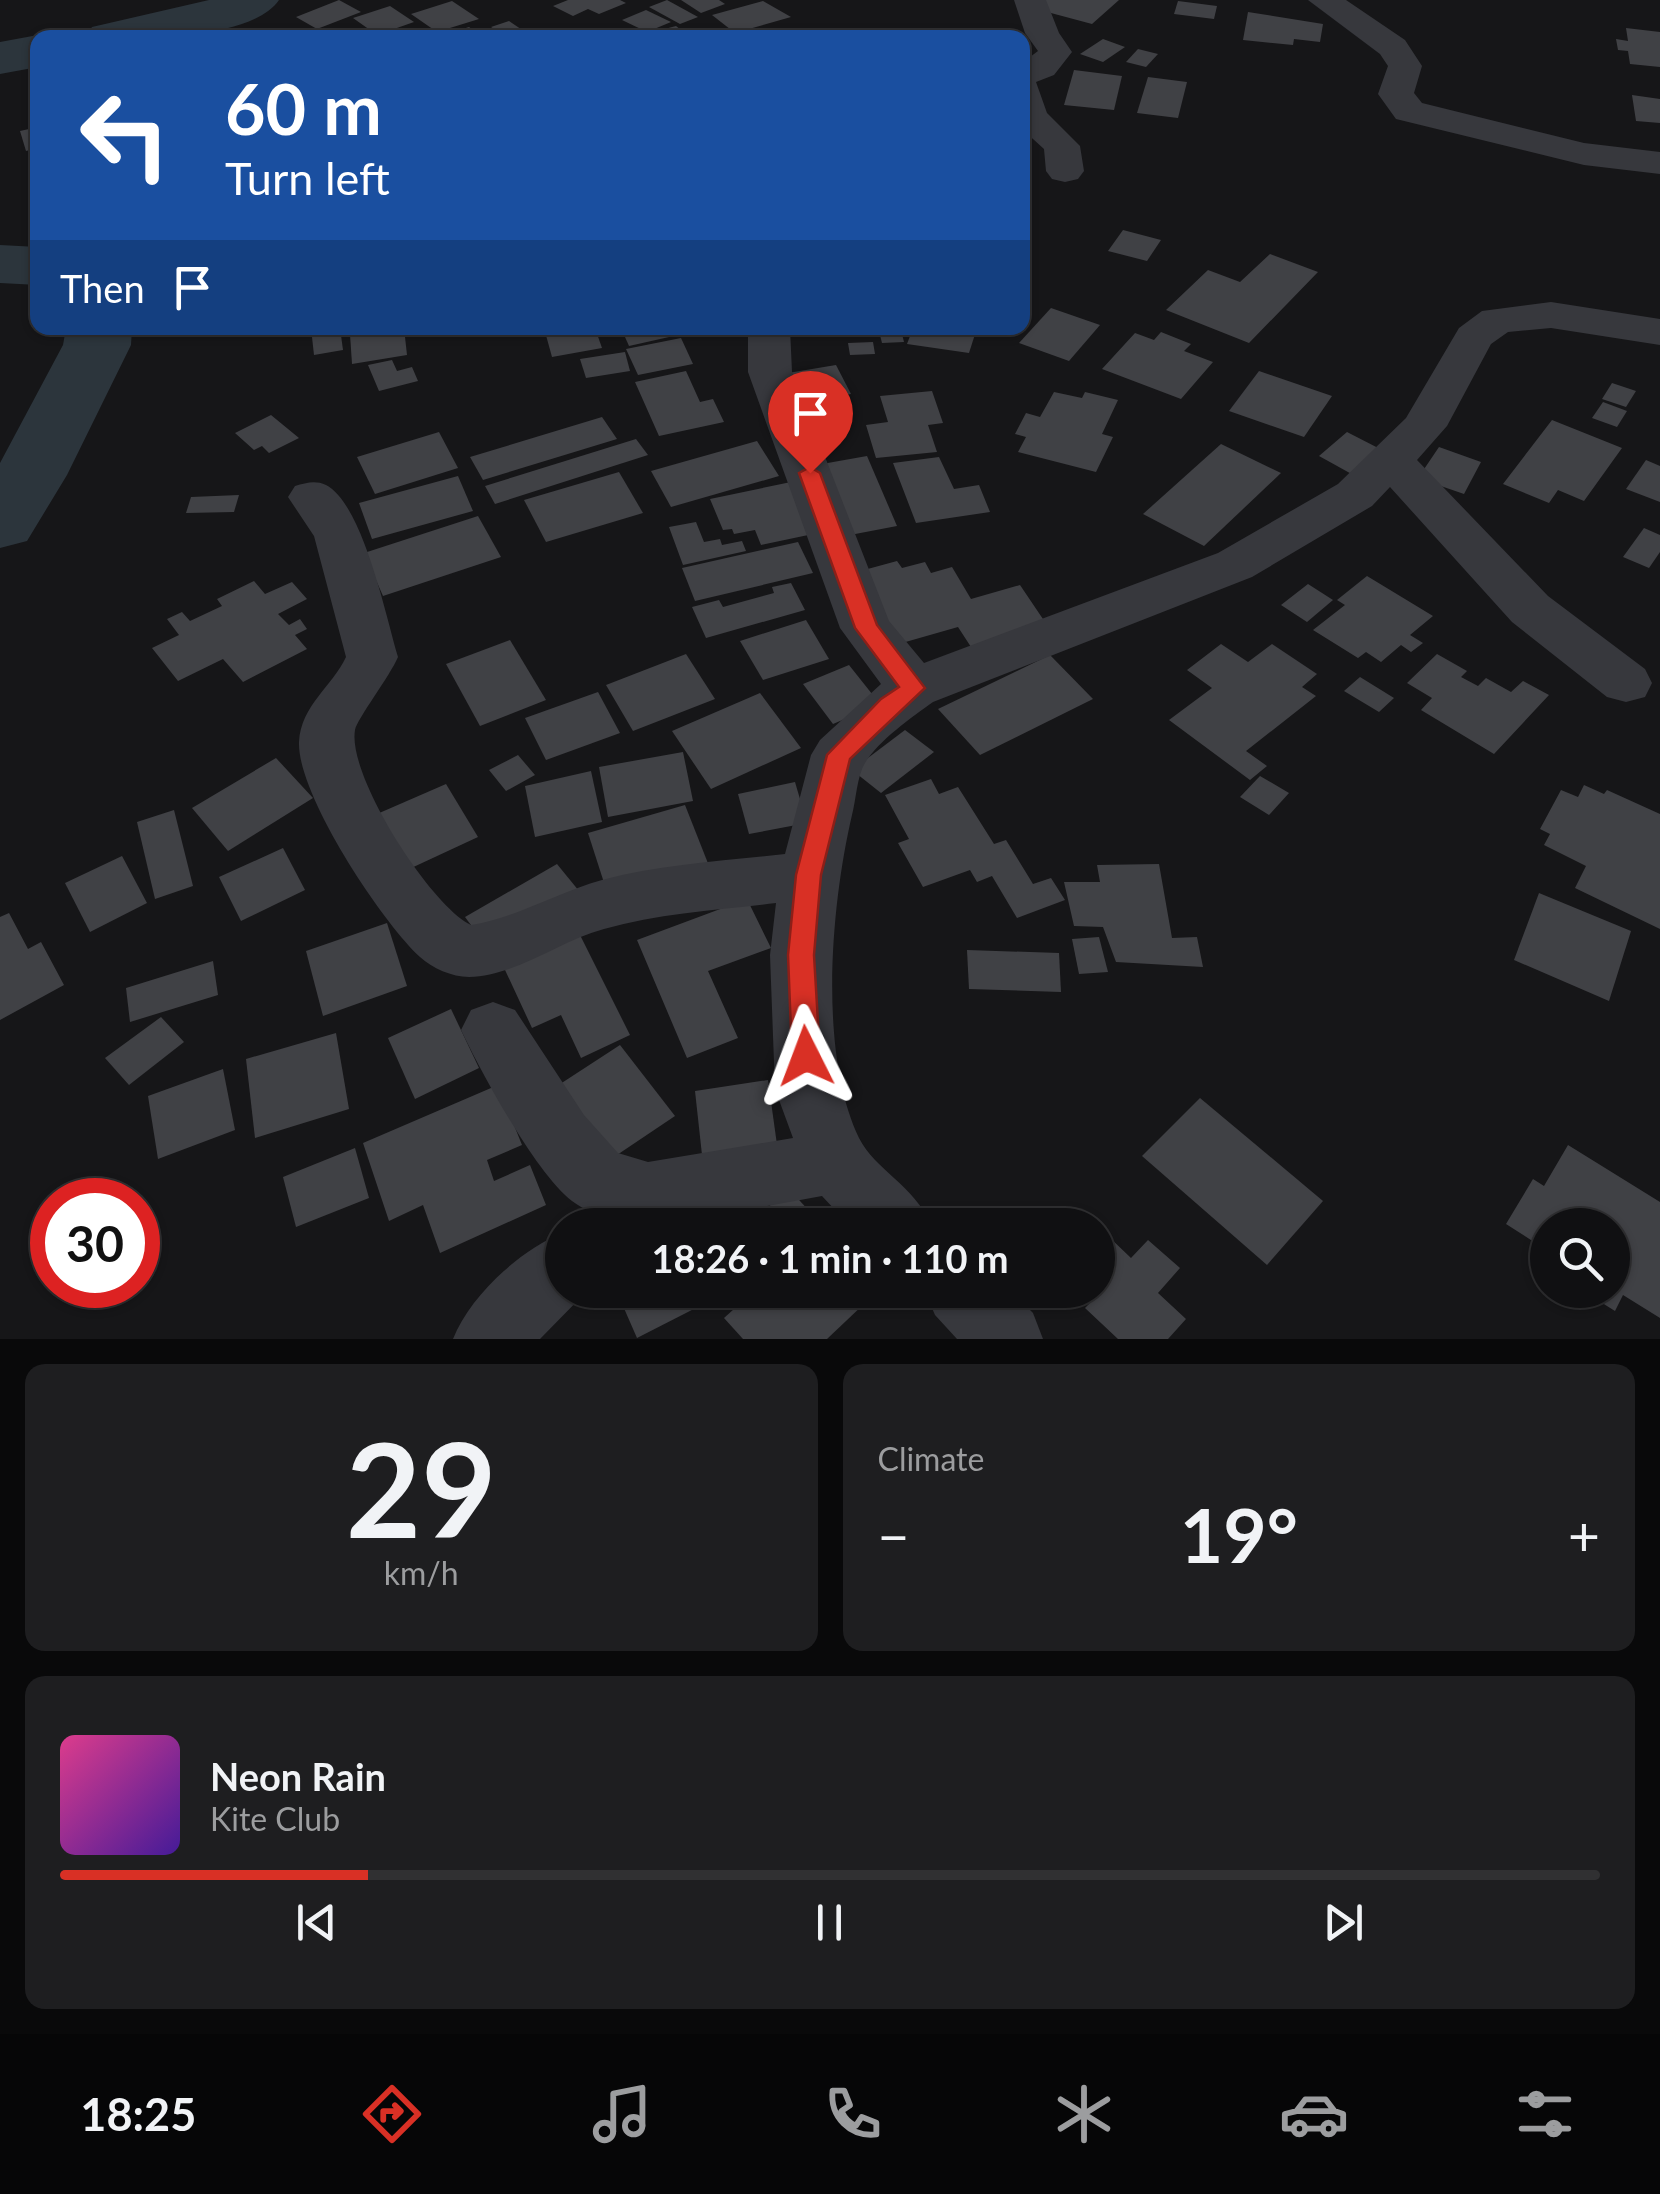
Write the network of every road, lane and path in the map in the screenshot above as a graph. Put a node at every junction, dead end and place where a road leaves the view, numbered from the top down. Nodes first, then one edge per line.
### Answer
1 (1030, 0) edge
2 (1324, 0) edge
3 (1030, 72) edge
4 (1030, 115) edge
5 (1660, 162) edge
6 (1065, 170) dead end
7 (1660, 332) edge
8 (769, 335) edge
9 (1391, 460) junction
10 (312, 497) dead end
11 (1626, 683) dead end
12 (914, 688) junction
13 (808, 875) junction
14 (493, 1030) dead end
15 (835, 1162) junction
16 (628, 1208) edge
17 (639, 1208) edge
18 (880, 1208) edge
19 (545, 1284) edge
20 (977, 1308) edge
21 (488, 1339) edge
22 (1007, 1339) edge

1 - 3 street
2 - 5 street
4 - 6 street
7 - 9 street
8 - 12 street
9 - 11 street
9 - 12 street
10 - 13 street
12 - 13 street
13 - 15 street
14 - 16 street
15 - 17 street
15 - 18 street
19 - 21 street
20 - 22 street

